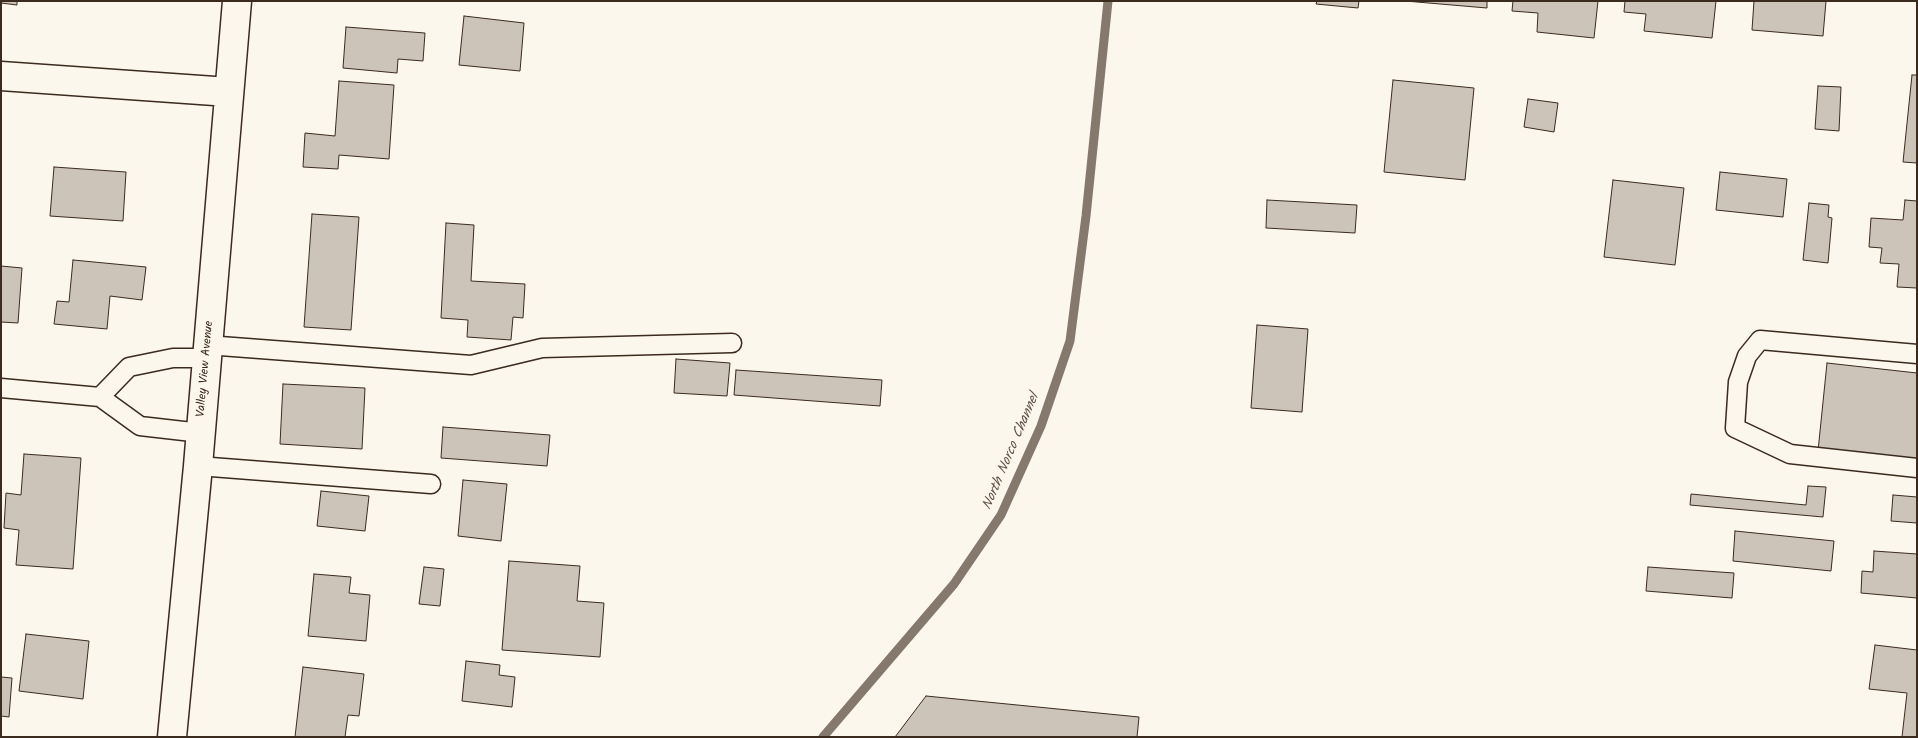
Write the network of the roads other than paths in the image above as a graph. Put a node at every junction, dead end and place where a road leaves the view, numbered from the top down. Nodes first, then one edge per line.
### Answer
1 (237, 1) edge
2 (1, 76) edge
3 (229, 92) junction
4 (732, 343) dead end
5 (207, 352) junction
6 (1917, 354) edge
7 (1, 388) edge
8 (100, 397) junction
9 (201, 433) junction
10 (198, 466) junction
11 (1917, 468) edge
12 (431, 484) dead end
13 (172, 737) edge

1 - 3 street, Valley View Avenue
2 - 3 street
3 - 5 street, Valley View Avenue
4 - 5 lane
5 - 8 lane
5 - 9 street, Valley View Avenue
6 - 11 lane
7 - 8 lane
8 - 9 lane
9 - 10 street, Valley View Avenue
10 - 12 lane
10 - 13 street, Valley View Avenue

